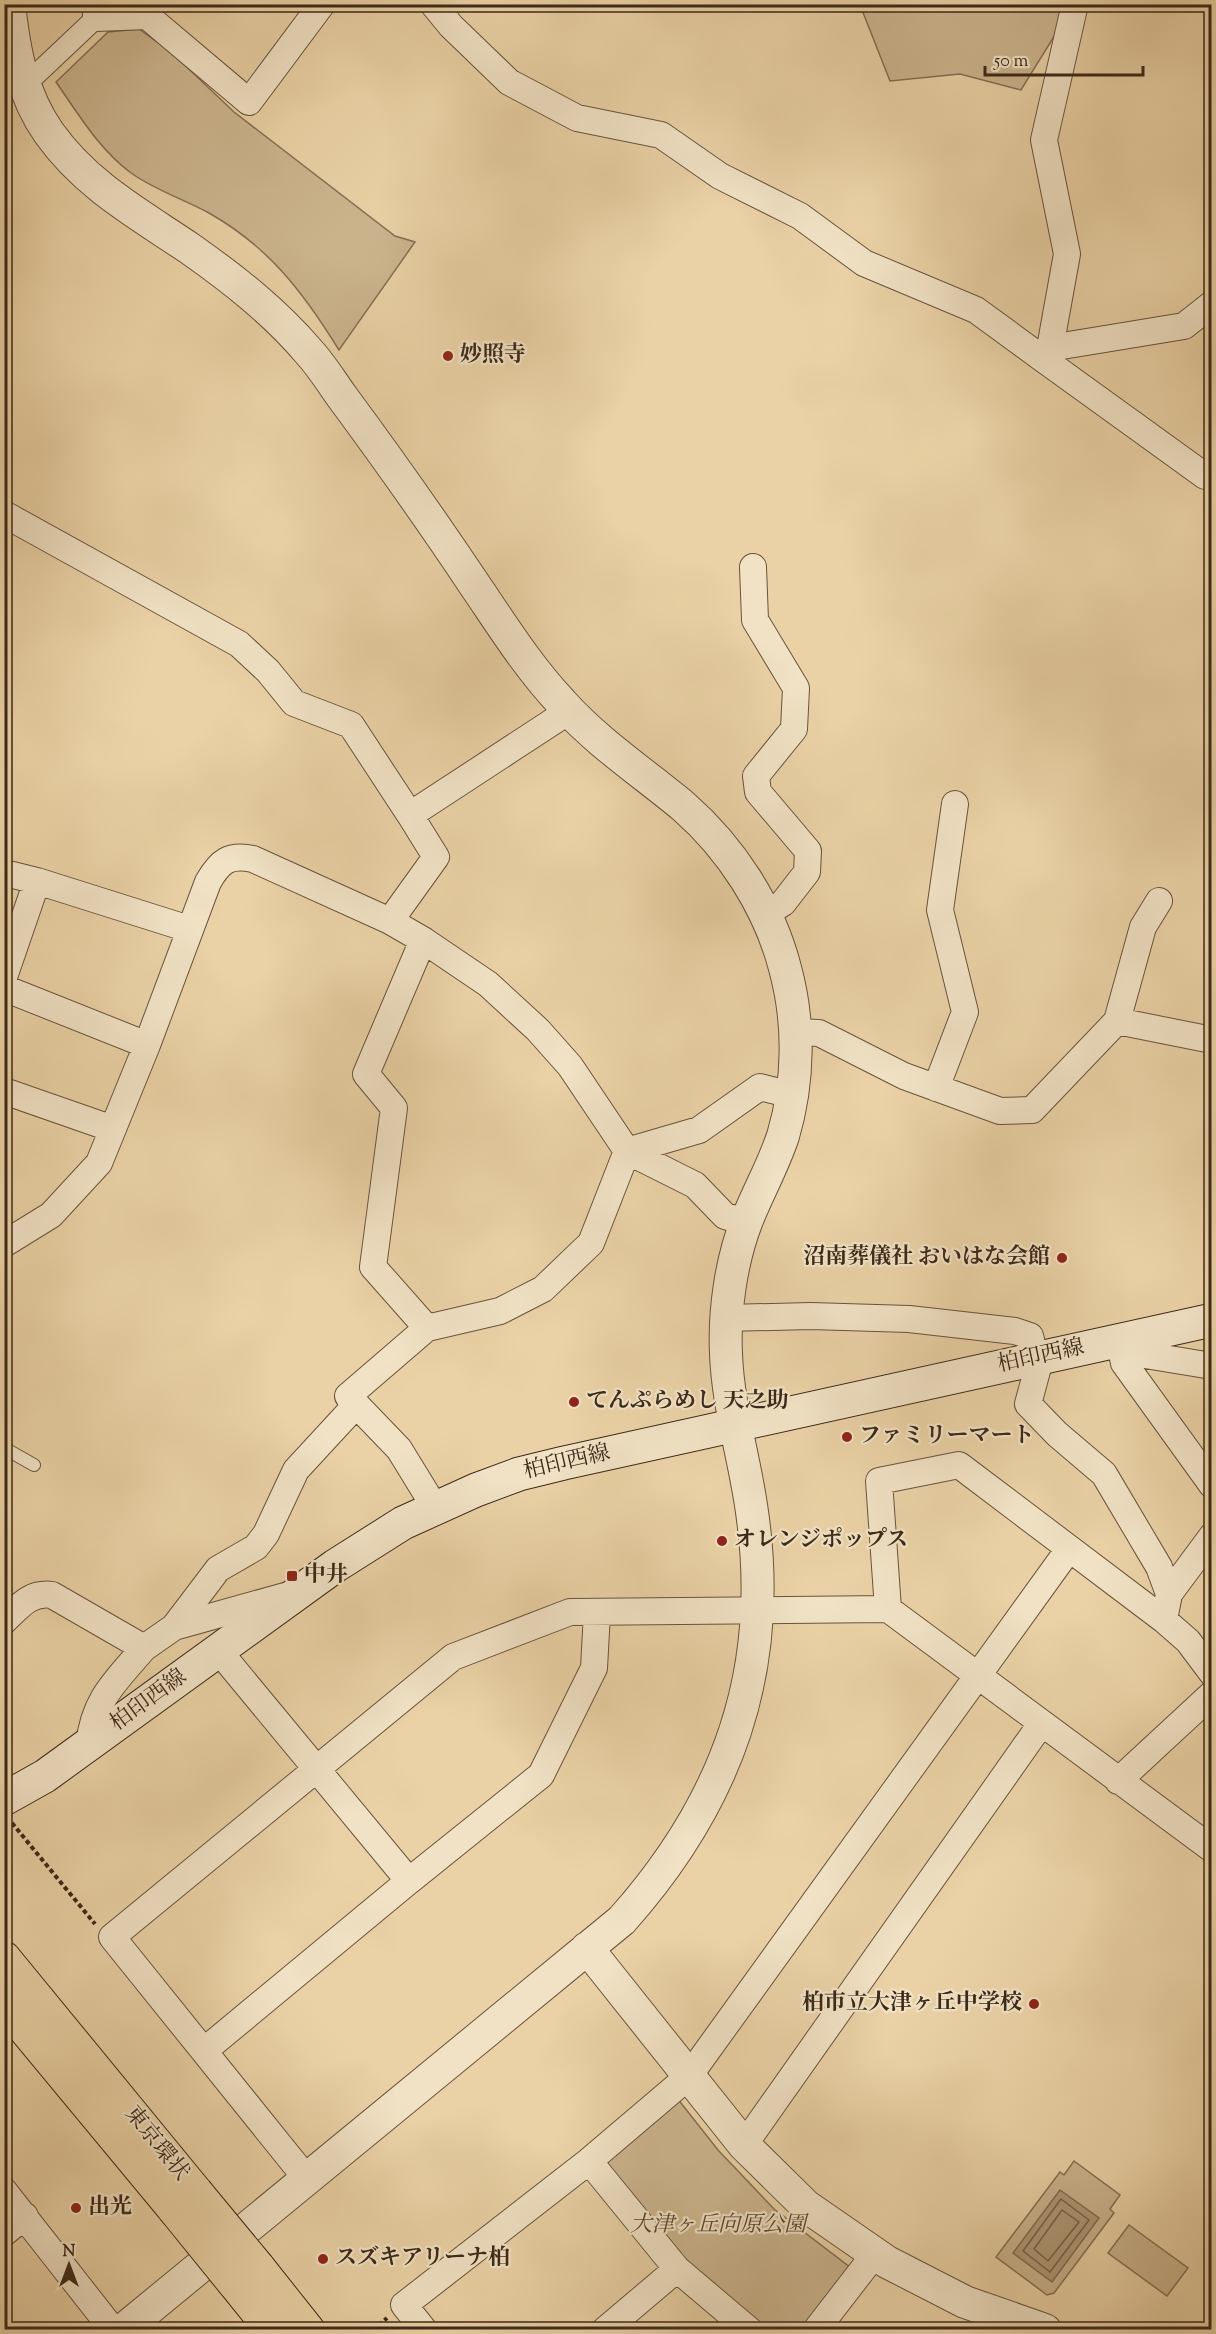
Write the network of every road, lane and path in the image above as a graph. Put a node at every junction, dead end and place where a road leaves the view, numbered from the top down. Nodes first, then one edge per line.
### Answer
1 (9, 4) edge
2 (322, 4) edge
3 (433, 4) edge
4 (1075, 4) edge
5 (96, 11) edge
6 (14, 95) edge
7 (1212, 304) edge
8 (1046, 353) junction
9 (1209, 479) edge
10 (4, 514) edge
11 (753, 567) dead end
12 (569, 711) junction
13 (956, 804) dead end
14 (410, 815) junction
15 (4, 876) edge
16 (37, 881) junction
17 (1159, 901) dead end
18 (765, 914) junction
19 (390, 921) junction
20 (189, 929) junction
21 (423, 940) junction
22 (4, 977) edge
23 (4, 988) edge
24 (1117, 1021) junction
25 (796, 1032) junction
26 (1212, 1040) edge
27 (147, 1045) junction
28 (936, 1088) junction
29 (4, 1091) edge
30 (792, 1095) junction
31 (113, 1129) junction
32 (627, 1152) junction
33 (746, 1222) junction
34 (4, 1244) edge
35 (726, 1318) junction
36 (1212, 1320) edge
37 (427, 1328) junction
38 (1122, 1352) junction
39 (1036, 1358) junction
40 (1212, 1366) edge
41 (356, 1405) junction
42 (736, 1425) junction
43 (4, 1448) edge
44 (34, 1465) dead end
45 (1212, 1485) edge
46 (434, 1506) junction
47 (1212, 1536) edge
48 (1069, 1549) junction
49 (297, 1593) junction
50 (1169, 1594) junction
51 (888, 1609) junction
52 (757, 1612) junction
53 (597, 1613) junction
54 (1164, 1620) junction
55 (4, 1621) edge
56 (174, 1627) junction
57 (144, 1648) junction
58 (218, 1650) junction
59 (1212, 1673) edge
60 (978, 1675) junction
61 (1212, 1694) edge
62 (1041, 1724) junction
63 (89, 1745) junction
64 (315, 1769) junction
65 (1118, 1781) junction
66 (7, 1809) edge
67 (1210, 1845) edge
68 (409, 1881) junction
69 (112, 1937) junction
70 (587, 1948) junction
71 (4, 1958) edge
72 (4, 2004) edge
73 (205, 2050) junction
74 (689, 2076) junction
75 (744, 2145) junction
76 (588, 2161) junction
77 (306, 2178) junction
78 (4, 2191) edge
79 (185, 2200) junction
80 (25, 2216) junction
81 (4, 2233) edge
82 (874, 2255) junction
83 (677, 2269) junction
84 (246, 2275) junction
85 (113, 2330) edge
86 (123, 2330) edge
87 (272, 2330) edge
88 (308, 2330) edge
89 (424, 2330) edge
90 (605, 2330) edge
91 (749, 2330) edge
92 (816, 2330) edge
93 (1044, 2330) edge

1 - 6 street
2 - 5 street
3 - 8 street
4 - 8 street
5 - 6 street
6 - 12 street
7 - 8 street
8 - 9 street
10 - 14 street
11 - 18 street
12 - 14 street
12 - 18 street
13 - 28 street
14 - 19 street
15 - 16 street
16 - 20 street
16 - 22 street
17 - 24 street
18 - 25 street
19 - 20 street
19 - 21 street
20 - 27 street
21 - 32 street
21 - 37 street
23 - 27 street
24 - 26 street
24 - 28 street
25 - 28 street
25 - 30 street
27 - 31 street
29 - 31 street
30 - 32 street
30 - 33 street
31 - 34 street
32 - 33 street
32 - 37 street
33 - 35 street
35 - 39 street
35 - 42 street
36 - 38 main road, 柏印西線
37 - 41 street
38 - 39 main road, 柏印西線
38 - 40 street
38 - 45 street
39 - 42 main road, 柏印西線
39 - 50 street
41 - 46 street
41 - 56 street
42 - 46 main road, 柏印西線
42 - 52 street
43 - 44 lane
46 - 49 main road, 柏印西線
47 - 50 street
48 - 51 street
48 - 54 street
48 - 60 street
49 - 56 street
49 - 58 main road, 柏印西線
50 - 54 street
51 - 52 street
51 - 60 street
52 - 53 street
52 - 70 street
53 - 64 street
53 - 68 street
54 - 59 street
55 - 57 street
56 - 57 street
57 - 63 street
58 - 63 main road, 柏印西線
58 - 64 street
60 - 62 street
60 - 74 street
61 - 65 street
62 - 65 street
62 - 75 street
63 - 66 main road, 柏印西線
64 - 68 street
64 - 69 street
65 - 67 street
66 - 69 path
68 - 73 street
69 - 73 street
70 - 74 street
70 - 77 street
71 - 79 highway, 東京環状
72 - 79 highway, 東京環状
73 - 77 street
74 - 75 street
74 - 76 street
75 - 82 street
76 - 83 street
76 - 89 street
77 - 86 street
78 - 80 street
79 - 84 highway, 東京環状, bridge
80 - 81 street
80 - 85 street
82 - 92 street
82 - 93 street
83 - 90 street
83 - 91 street
84 - 87 highway, 東京環状
84 - 88 highway, 東京環状

